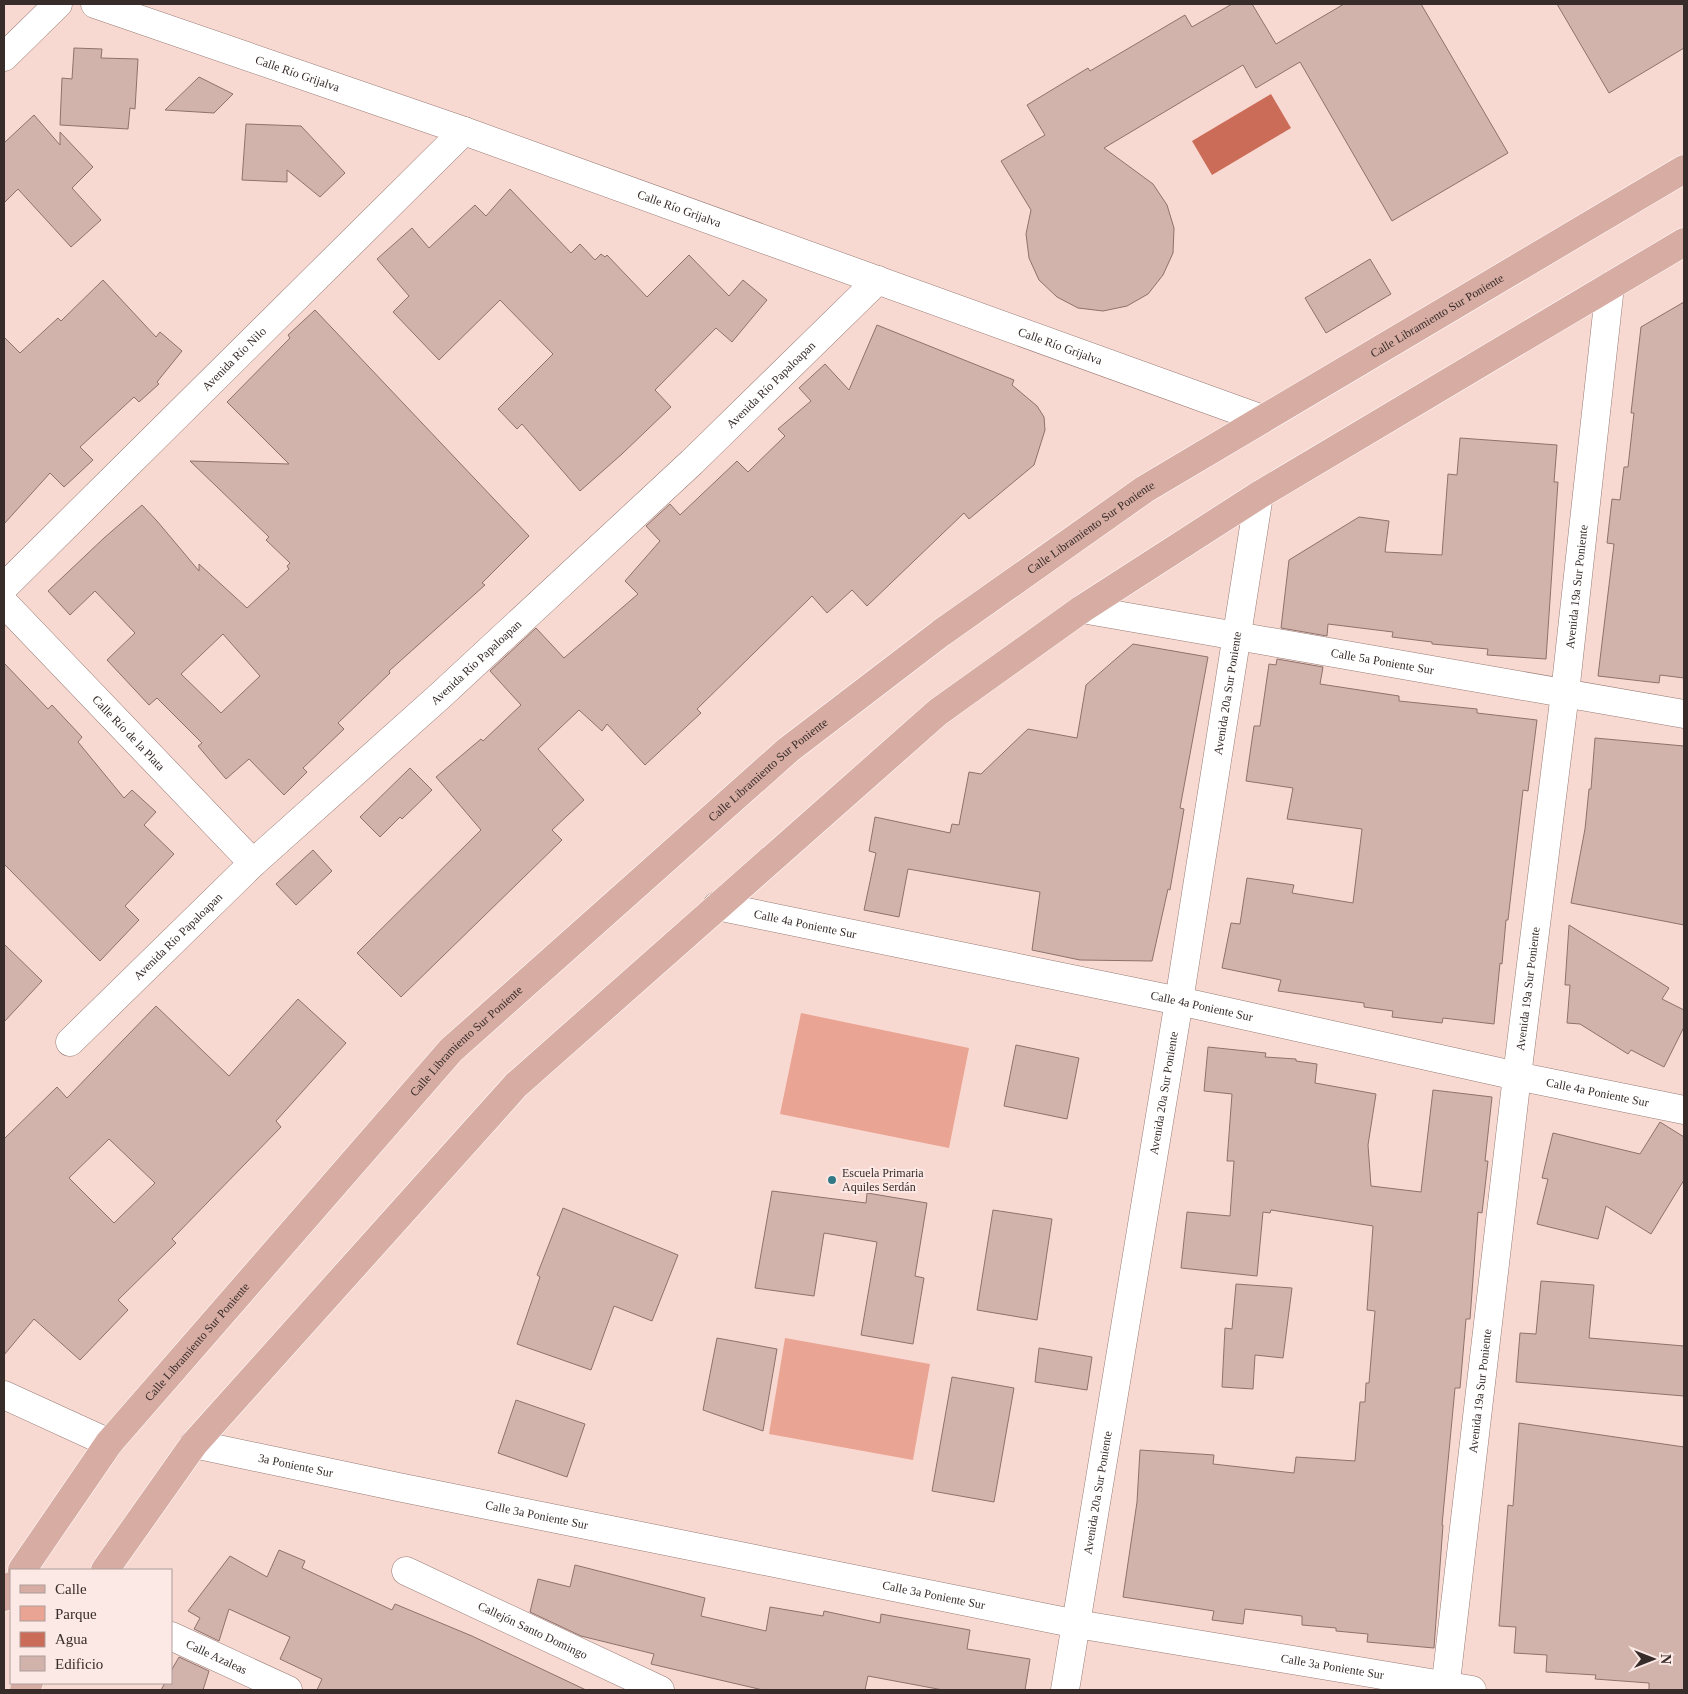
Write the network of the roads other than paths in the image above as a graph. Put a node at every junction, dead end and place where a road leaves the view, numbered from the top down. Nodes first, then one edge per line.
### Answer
1 (58, 4) edge
2 (95, 4) edge
3 (4, 57) edge
4 (464, 131) junction
5 (1684, 168) edge
6 (1684, 242) edge
7 (878, 280) junction
8 (1610, 286) junction
9 (1262, 419) junction
10 (1259, 495) junction
11 (4, 587) edge
12 (4, 603) edge
13 (1082, 609) junction
14 (1237, 636) junction
15 (1565, 693) junction
16 (1684, 714) edge
17 (253, 863) junction
18 (717, 906) junction
19 (1179, 1001) junction
20 (70, 1042) dead end
21 (1517, 1076) junction
22 (1684, 1110) edge
23 (4, 1395) edge
24 (109, 1443) junction
25 (194, 1444) junction
26 (398, 1487) joint
27 (23, 1569) edge
28 (106, 1569) edge
29 (406, 1571) dead end
30 (1077, 1624) junction
31 (172, 1636) edge
32 (278, 1688) edge
33 (1454, 1689) edge
34 (660, 1690) edge
35 (1065, 1690) edge

1 - 3 street
2 - 4 street, Calle Río Grijalva
4 - 7 street, Calle Río Grijalva
4 - 11 street, Avenida Río Nilo
5 - 9 main road, Calle Libramiento Sur Poniente
6 - 8 main road
7 - 9 street, Calle Río Grijalva
7 - 17 street, Avenida Río Papaloapan
8 - 10 main road
8 - 15 street, Avenida 19a Sur Poniente
9 - 24 main road, Calle Libramiento Sur Poniente
10 - 13 main road
10 - 14 street, Avenida 20a Sur Poniente
12 - 17 street, Calle Río de la Plata
13 - 14 street, Calle 5a Poniente Sur
13 - 18 main road
14 - 15 street, Calle 5a Poniente Sur
14 - 19 street, Avenida 20a Sur Poniente
15 - 16 street, Calle 5a Poniente Sur
15 - 21 street, Avenida 19a Sur Poniente
17 - 20 street, Avenida Río Papaloapan
18 - 19 street, Calle 4a Poniente Sur
18 - 25 main road
19 - 21 street, Calle 4a Poniente Sur
19 - 30 street, Avenida 20a Sur Poniente
21 - 22 street, Calle 4a Poniente Sur
21 - 33 street, Avenida 19a Sur Poniente
23 - 24 street
24 - 27 main road, Calle Libramiento Sur Poniente
25 - 26 street, 3a Poniente Sur
25 - 28 main road
26 - 30 street, Calle 3a Poniente Sur
29 - 34 street, Callejón Santo Domingo
30 - 33 street, Calle 3a Poniente Sur
30 - 35 street, Avenida 20a Sur Poniente
31 - 32 street, Calle Azaleas

